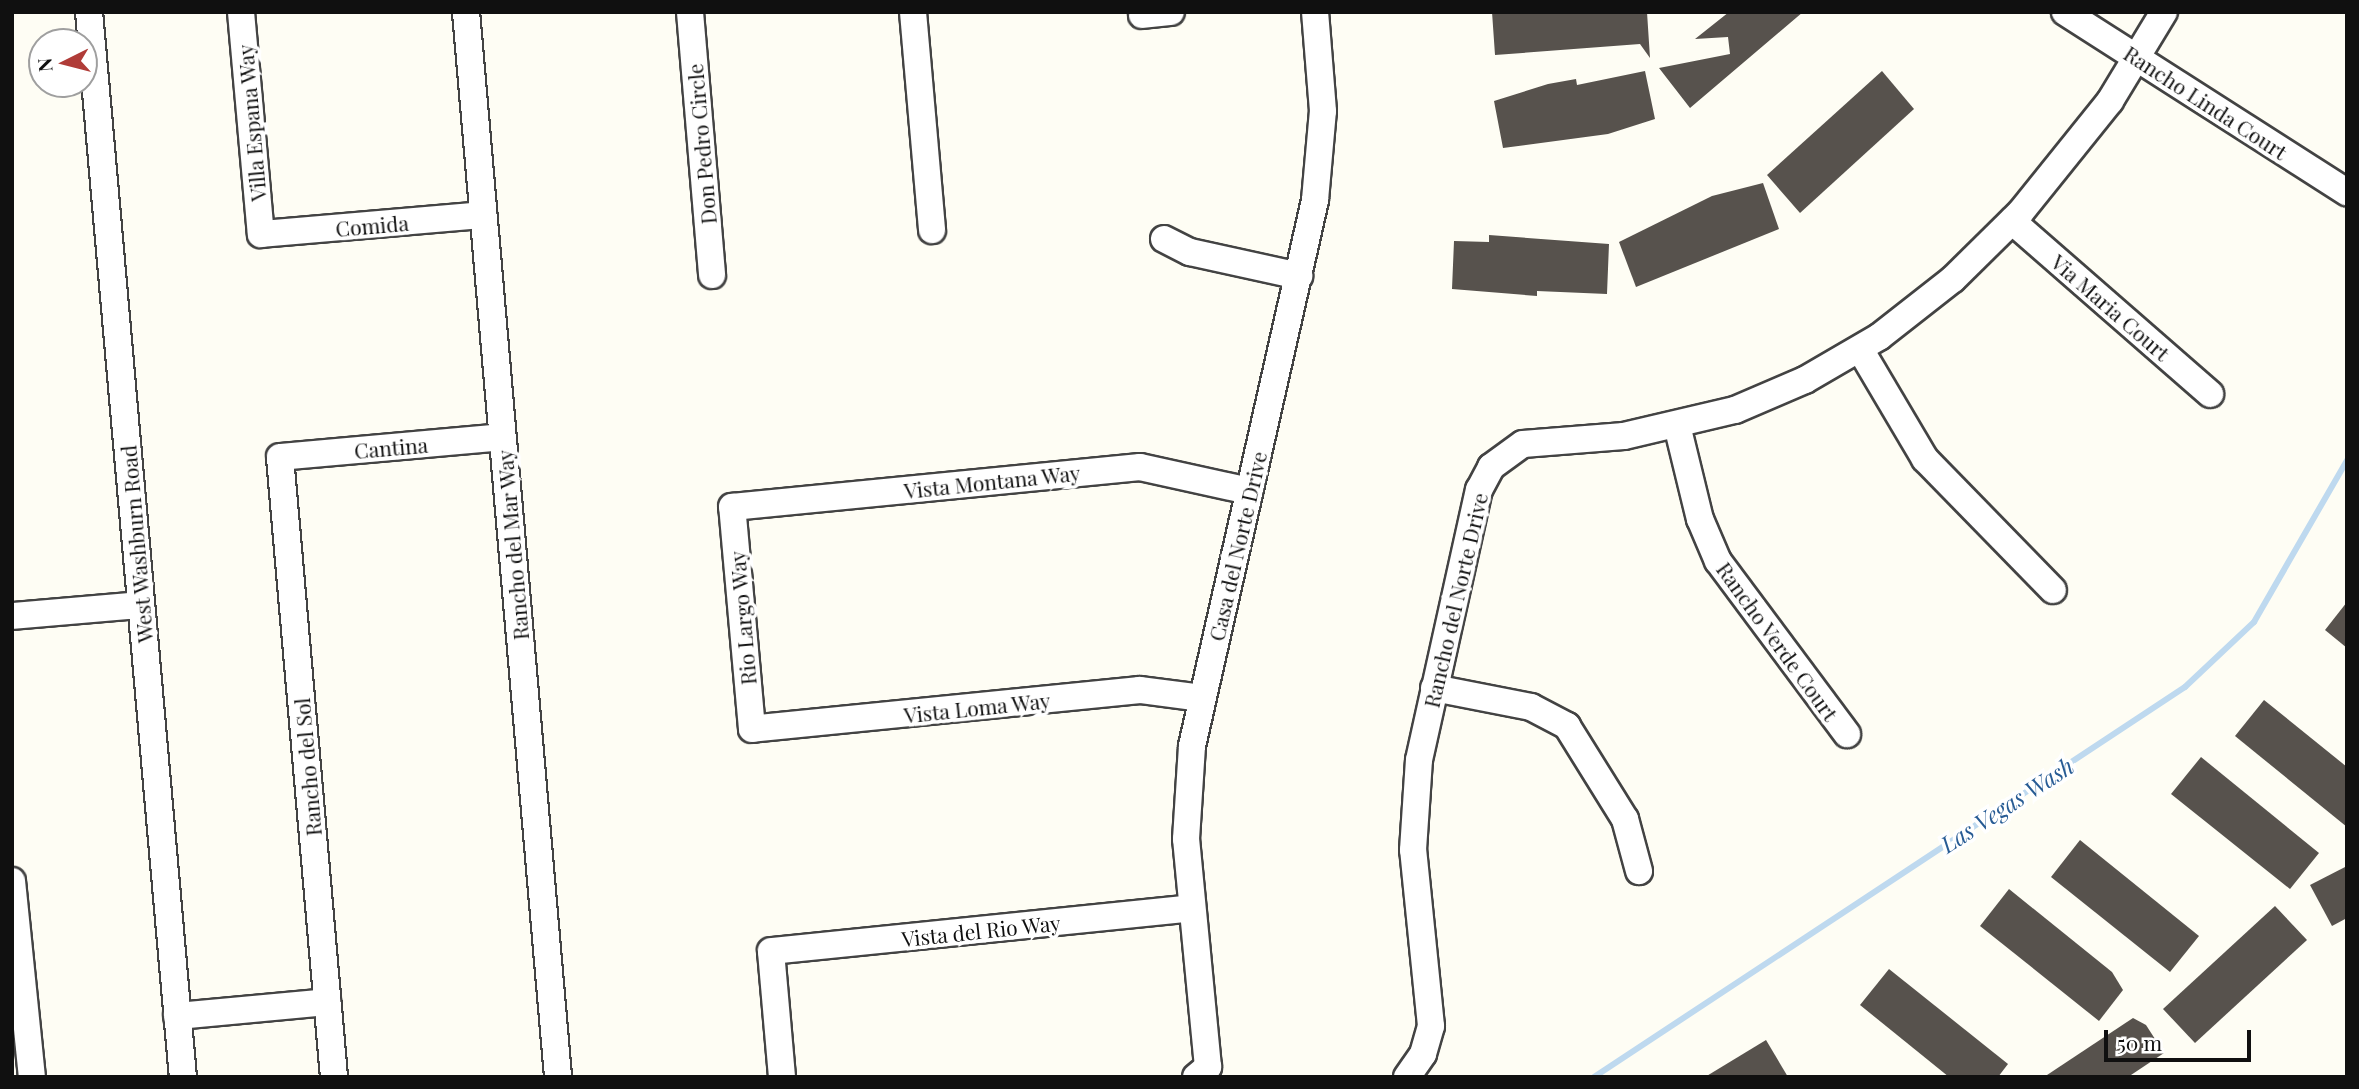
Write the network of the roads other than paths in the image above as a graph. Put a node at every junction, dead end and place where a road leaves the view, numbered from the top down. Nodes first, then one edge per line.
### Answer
1 (89, 12) edge
2 (241, 12) edge
3 (466, 12) edge
4 (691, 12) edge
5 (913, 12) edge
6 (1171, 12) edge
7 (1315, 12) edge
8 (2065, 12) edge
9 (2164, 12) edge
10 (1142, 15) dead end
11 (2138, 58) junction
12 (2347, 192) edge
13 (483, 215) junction
14 (2012, 221) junction
15 (932, 230) dead end
16 (261, 234) joint
17 (1164, 239) dead end
18 (712, 275) dead end
19 (1299, 276) junction
20 (1860, 349) junction
21 (2210, 394) dead end
22 (1677, 425) junction
23 (502, 437) junction
24 (280, 457) joint
25 (1249, 491) junction
26 (732, 507) joint
27 (2053, 590) dead end
28 (141, 605) junction
29 (12, 616) edge
30 (1434, 688) junction
31 (1202, 698) junction
32 (752, 729) joint
33 (1847, 734) dead end
34 (1639, 871) dead end
35 (12, 881) edge
36 (1191, 908) junction
37 (327, 1002) junction
38 (177, 1016) junction
39 (32, 1077) edge
40 (183, 1077) edge
41 (334, 1077) edge
42 (558, 1077) edge
43 (782, 1077) edge
44 (1196, 1077) edge
45 (1407, 1077) edge

1 - 28 street, West Washburn Road
2 - 16 street, Villa Espana Way
3 - 13 street, Rancho del Mar Way
4 - 18 street, Don Pedro Circle
5 - 15 street
6 - 10 street
7 - 19 street, Casa del Norte Drive
8 - 11 street, Rancho Linda Court
9 - 11 street, Rancho del Norte Drive
11 - 12 street, Rancho Linda Court
11 - 14 street, Rancho del Norte Drive
13 - 16 street, Comida
13 - 23 street, Rancho del Mar Way
14 - 20 street, Rancho del Norte Drive
14 - 21 street, Via Maria Court
17 - 19 street
19 - 25 street, Casa del Norte Drive
20 - 22 street, Rancho del Norte Drive
20 - 27 street
22 - 30 street, Rancho del Norte Drive
22 - 33 street, Rancho Verde Court
23 - 24 street, Cantina
23 - 42 street, Rancho del Mar Way
24 - 37 street, Rancho del Sol
25 - 26 street, Vista Montana Way
25 - 31 street, Casa del Norte Drive
26 - 32 street, Rio Largo Way
28 - 29 street
28 - 38 street, West Washburn Road
30 - 34 street
30 - 45 street, Rancho del Norte Drive
31 - 32 street, Vista Loma Way
31 - 36 street, Casa del Norte Drive
35 - 39 street
36 - 43 street, Vista del Rio Way
36 - 44 street, Casa del Norte Drive
37 - 38 street
37 - 41 street, Rancho del Sol
38 - 40 street, West Washburn Road

